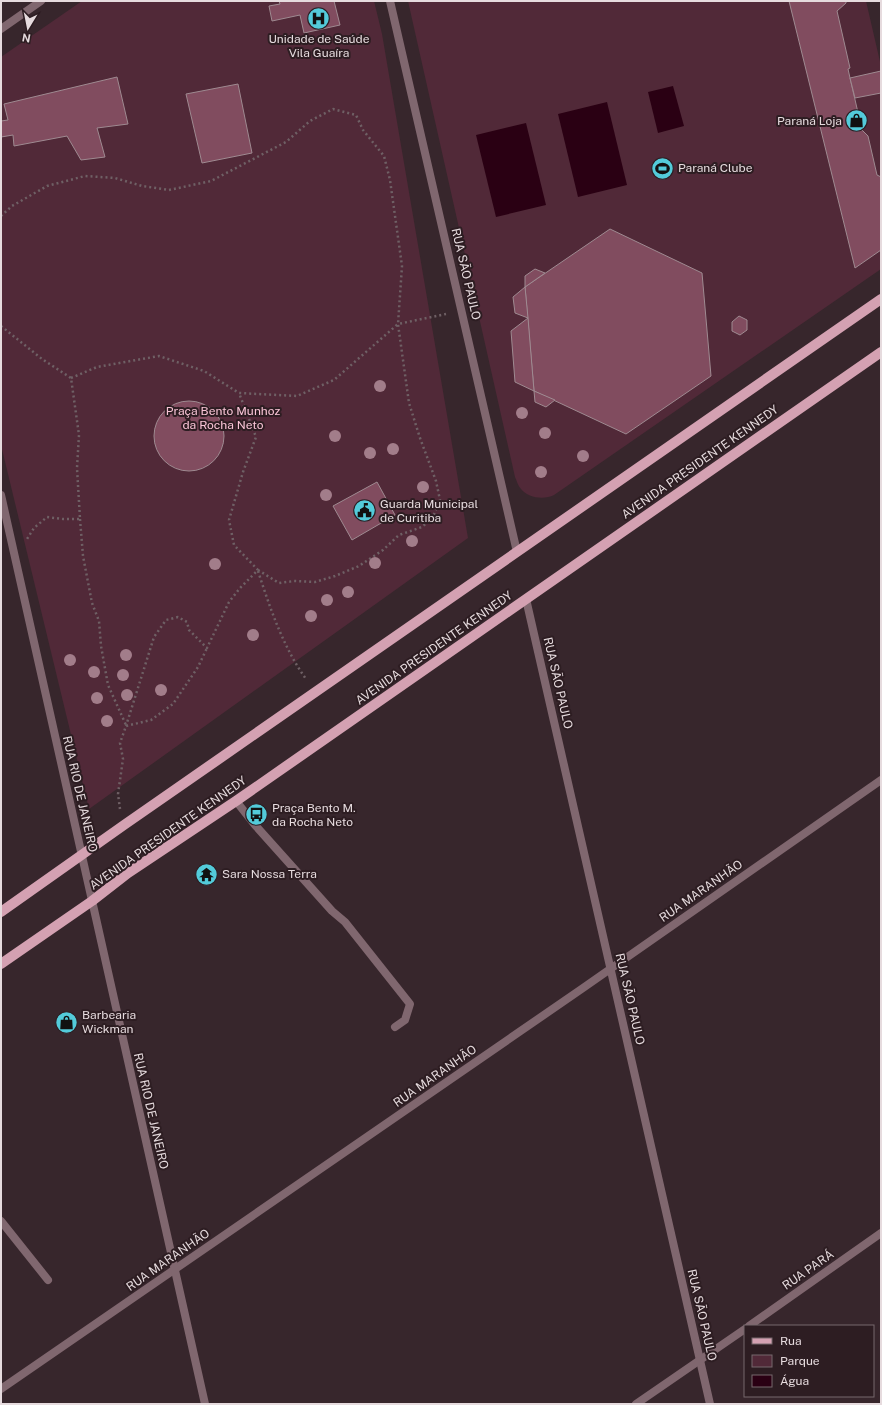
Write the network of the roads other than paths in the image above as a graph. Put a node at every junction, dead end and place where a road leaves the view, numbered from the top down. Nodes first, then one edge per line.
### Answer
1 (42, 1) edge
2 (390, 1) edge
3 (1, 29) edge
4 (881, 299) edge
5 (881, 352) edge
6 (1, 495) edge
7 (517, 552) junction
8 (526, 600) junction
9 (881, 780) edge
10 (236, 800) junction
11 (82, 856) junction
12 (92, 901) junction
13 (1, 912) edge
14 (1, 964) edge
15 (611, 969) junction
16 (395, 1027) dead end
17 (1, 1221) edge
18 (881, 1233) edge
19 (174, 1270) junction
20 (48, 1280) dead end
21 (750, 1325) edge
22 (744, 1330) edge
23 (700, 1360) junction
24 (1, 1389) edge
25 (205, 1404) edge
26 (636, 1404) edge
27 (710, 1404) edge

1 - 3 street
2 - 7 street, RUA SÃO PAULO
4 - 7 main road
5 - 8 main road, AVENIDA PRESIDENTE KENNEDY
6 - 11 street, RUA RIO DE JANEIRO
7 - 11 main road
8 - 10 main road, AVENIDA PRESIDENTE KENNEDY
8 - 15 street, RUA SÃO PAULO
9 - 15 street, RUA MARANHÃO
10 - 12 main road, AVENIDA PRESIDENTE KENNEDY
10 - 16 street
11 - 12 street, RUA RIO DE JANEIRO
11 - 13 main road
12 - 14 main road, AVENIDA PRESIDENTE KENNEDY
12 - 19 street, RUA RIO DE JANEIRO
15 - 19 street, RUA MARANHÃO
15 - 23 street, RUA SÃO PAULO
17 - 20 street
18 - 21 street, RUA PARÁ
19 - 24 street, RUA MARANHÃO
19 - 25 street, RUA RIO DE JANEIRO
22 - 23 street
23 - 26 street
23 - 27 street, RUA SÃO PAULO

